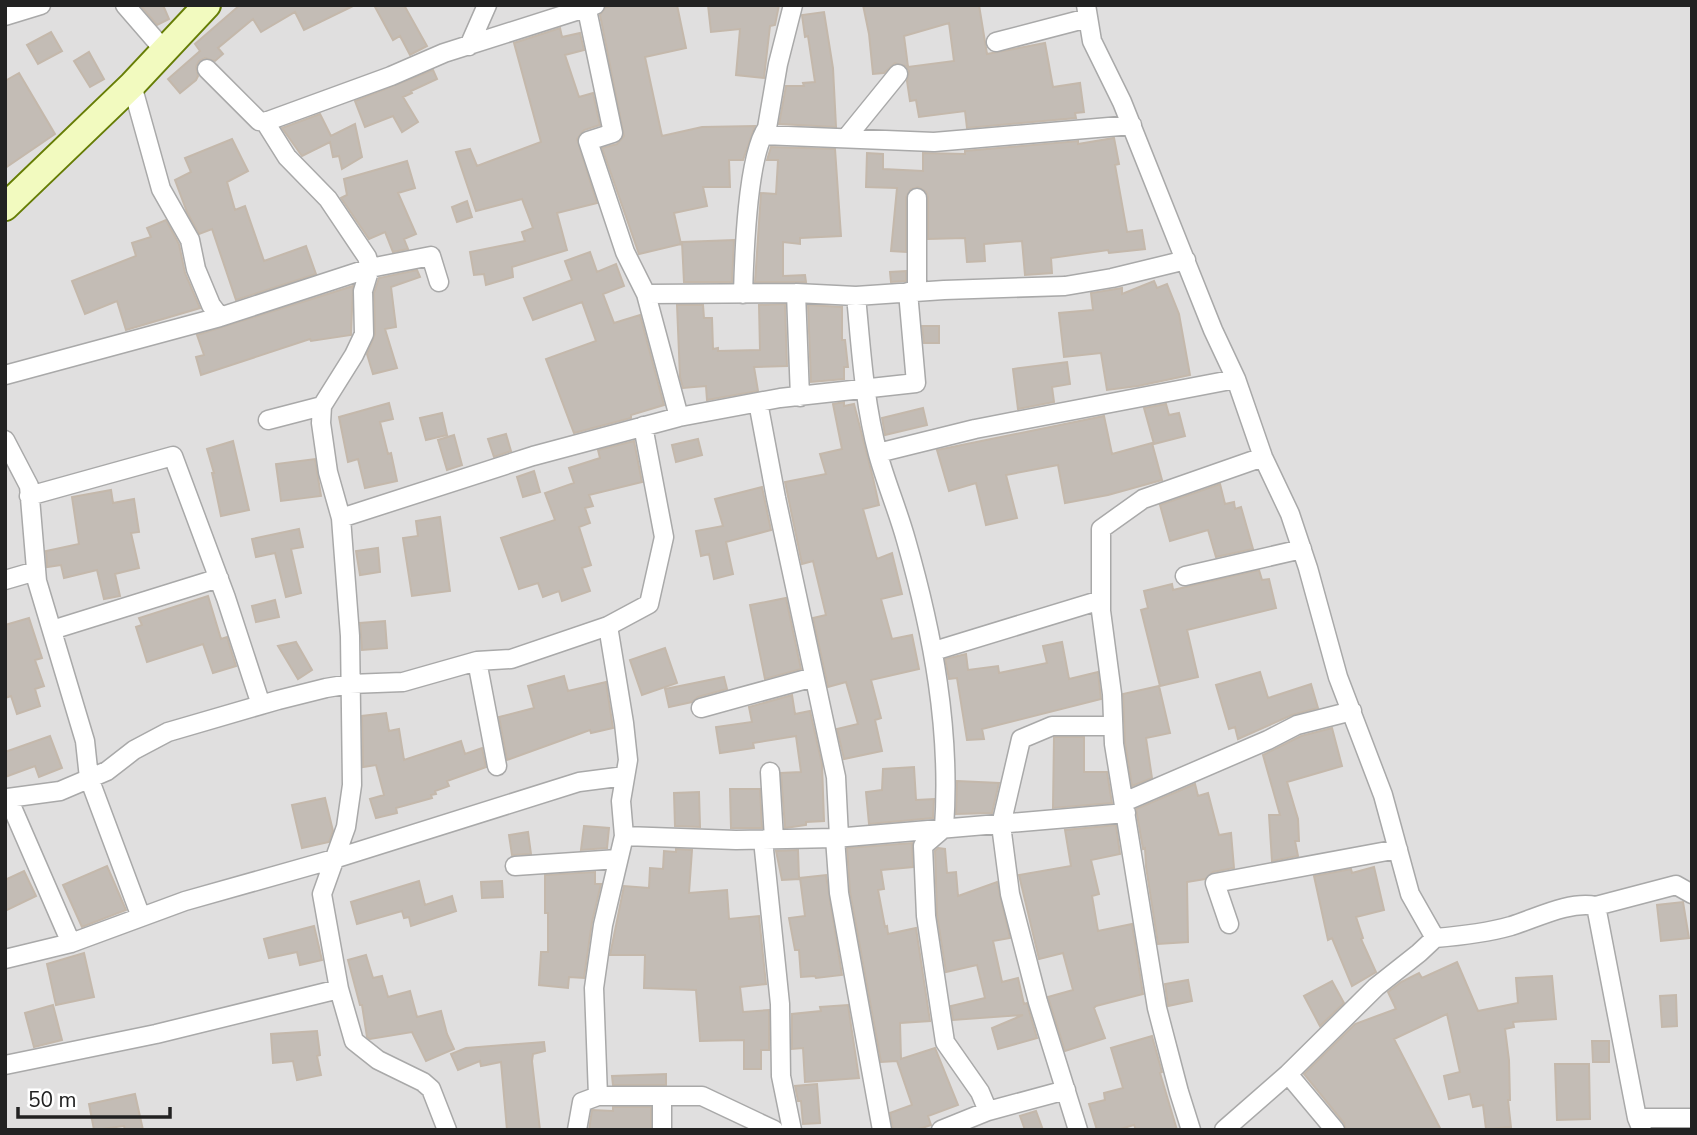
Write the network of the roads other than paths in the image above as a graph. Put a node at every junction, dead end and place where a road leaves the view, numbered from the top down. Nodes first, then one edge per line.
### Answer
1 (41, 5) edge
2 (125, 5) edge
3 (207, 5) edge
4 (487, 5) edge
5 (793, 5) edge
6 (589, 6) edge
7 (1087, 12) edge
8 (5, 16) edge
9 (996, 42) dead end
10 (469, 46) junction
11 (164, 50) junction
12 (207, 69) dead end
13 (898, 75) dead end
14 (132, 85) junction
15 (265, 122) junction
16 (1132, 125) junction
17 (762, 135) junction
18 (846, 138) junction
19 (917, 198) dead end
20 (5, 207) edge
21 (1186, 260) junction
22 (370, 268) junction
23 (439, 282) dead end
24 (912, 292) junction
25 (796, 293) junction
26 (646, 294) junction
27 (743, 294) junction
28 (856, 296) junction
29 (220, 317) junction
30 (5, 375) edge
31 (1236, 379) junction
32 (865, 388) junction
33 (800, 397) junction
34 (758, 402) junction
35 (322, 406) junction
36 (679, 416) junction
37 (268, 420) dead end
38 (643, 426) junction
39 (5, 440) edge
40 (878, 453) junction
41 (1263, 457) junction
42 (29, 496) junction
43 (341, 518) junction
44 (1302, 549) junction
45 (36, 571) junction
46 (1185, 576) dead end
47 (219, 578) junction
48 (5, 580) edge
49 (1101, 600) junction
50 (608, 626) junction
51 (52, 630) junction
52 (934, 650) junction
53 (477, 661) junction
54 (814, 677) junction
55 (350, 684) junction
56 (261, 705) junction
57 (701, 708) dead end
58 (1352, 711) junction
59 (1113, 726) junction
60 (497, 766) dead end
61 (770, 772) dead end
62 (625, 776) junction
63 (89, 778) junction
64 (6, 795) edge
65 (1125, 807) junction
66 (1002, 825) junction
67 (944, 828) junction
68 (624, 836) junction
69 (837, 838) junction
70 (768, 839) junction
71 (1398, 849) junction
72 (334, 859) junction
73 (618, 859) junction
74 (515, 866) dead end
75 (1692, 894) edge
76 (1595, 906) junction
77 (141, 917) junction
78 (1229, 924) dead end
79 (1435, 937) junction
80 (71, 943) junction
81 (5, 960) edge
82 (339, 989) junction
83 (5, 1065) edge
84 (1288, 1074) junction
85 (1066, 1090) junction
86 (598, 1096) junction
87 (662, 1096) junction
88 (988, 1111) junction
89 (1692, 1118) edge
90 (1640, 1124) edge
91 (447, 1130) edge
92 (577, 1130) edge
93 (662, 1130) edge
94 (774, 1130) edge
95 (792, 1130) edge
96 (882, 1130) edge
97 (941, 1130) edge
98 (1078, 1130) edge
99 (1191, 1130) edge
100 (1224, 1130) edge
101 (1335, 1130) edge

1 - 8 street
2 - 11 street
3 - 11 street
4 - 10 street
5 - 17 street
6 - 10 street
6 - 26 street
7 - 9 street
7 - 16 street
10 - 15 street
11 - 14 street
12 - 15 street
13 - 18 street
14 - 20 street
14 - 29 street
15 - 22 street
16 - 18 street
16 - 21 street
17 - 18 street
17 - 27 street
19 - 24 street
21 - 24 street
21 - 31 street
22 - 23 street
22 - 29 street
22 - 35 street
24 - 28 street
24 - 32 street
25 - 27 street
25 - 28 street
25 - 33 street
26 - 27 street
26 - 36 street
28 - 32 street
29 - 30 street
31 - 40 street
31 - 41 street
32 - 33 street
32 - 40 street
33 - 34 street
34 - 36 street
34 - 54 street
35 - 37 street
35 - 43 street
36 - 38 street
38 - 43 street
38 - 50 street
39 - 42 street
40 - 52 street
41 - 44 street
41 - 49 street
42 - 45 street
42 - 47 street
43 - 55 street
44 - 46 street
44 - 58 street
45 - 48 street
45 - 51 street
47 - 51 street
47 - 56 street
49 - 52 street
49 - 59 street
50 - 53 street
50 - 62 street
51 - 63 street
52 - 67 street
53 - 55 street
53 - 60 street
54 - 57 street
54 - 69 street
55 - 56 street
55 - 72 street
56 - 63 street
58 - 65 street
58 - 71 street
59 - 65 street
59 - 66 street
61 - 70 street
62 - 68 street
62 - 72 street
63 - 64 street
63 - 77 street
64 - 80 street
65 - 66 street
65 - 99 street
66 - 67 street
66 - 85 street
67 - 69 street
67 - 88 street
68 - 70 street
68 - 73 street
69 - 70 street
69 - 96 street
70 - 95 street
71 - 78 street
71 - 79 street
72 - 77 street
72 - 82 street
73 - 74 street
73 - 86 street
75 - 76 street
76 - 79 street
76 - 90 street
77 - 80 street
79 - 84 street
80 - 81 street
82 - 83 street
82 - 91 street
84 - 100 street
84 - 101 street
85 - 88 street
85 - 98 street
86 - 87 street
86 - 92 street
87 - 93 street
87 - 94 street
88 - 97 street
89 - 90 street

